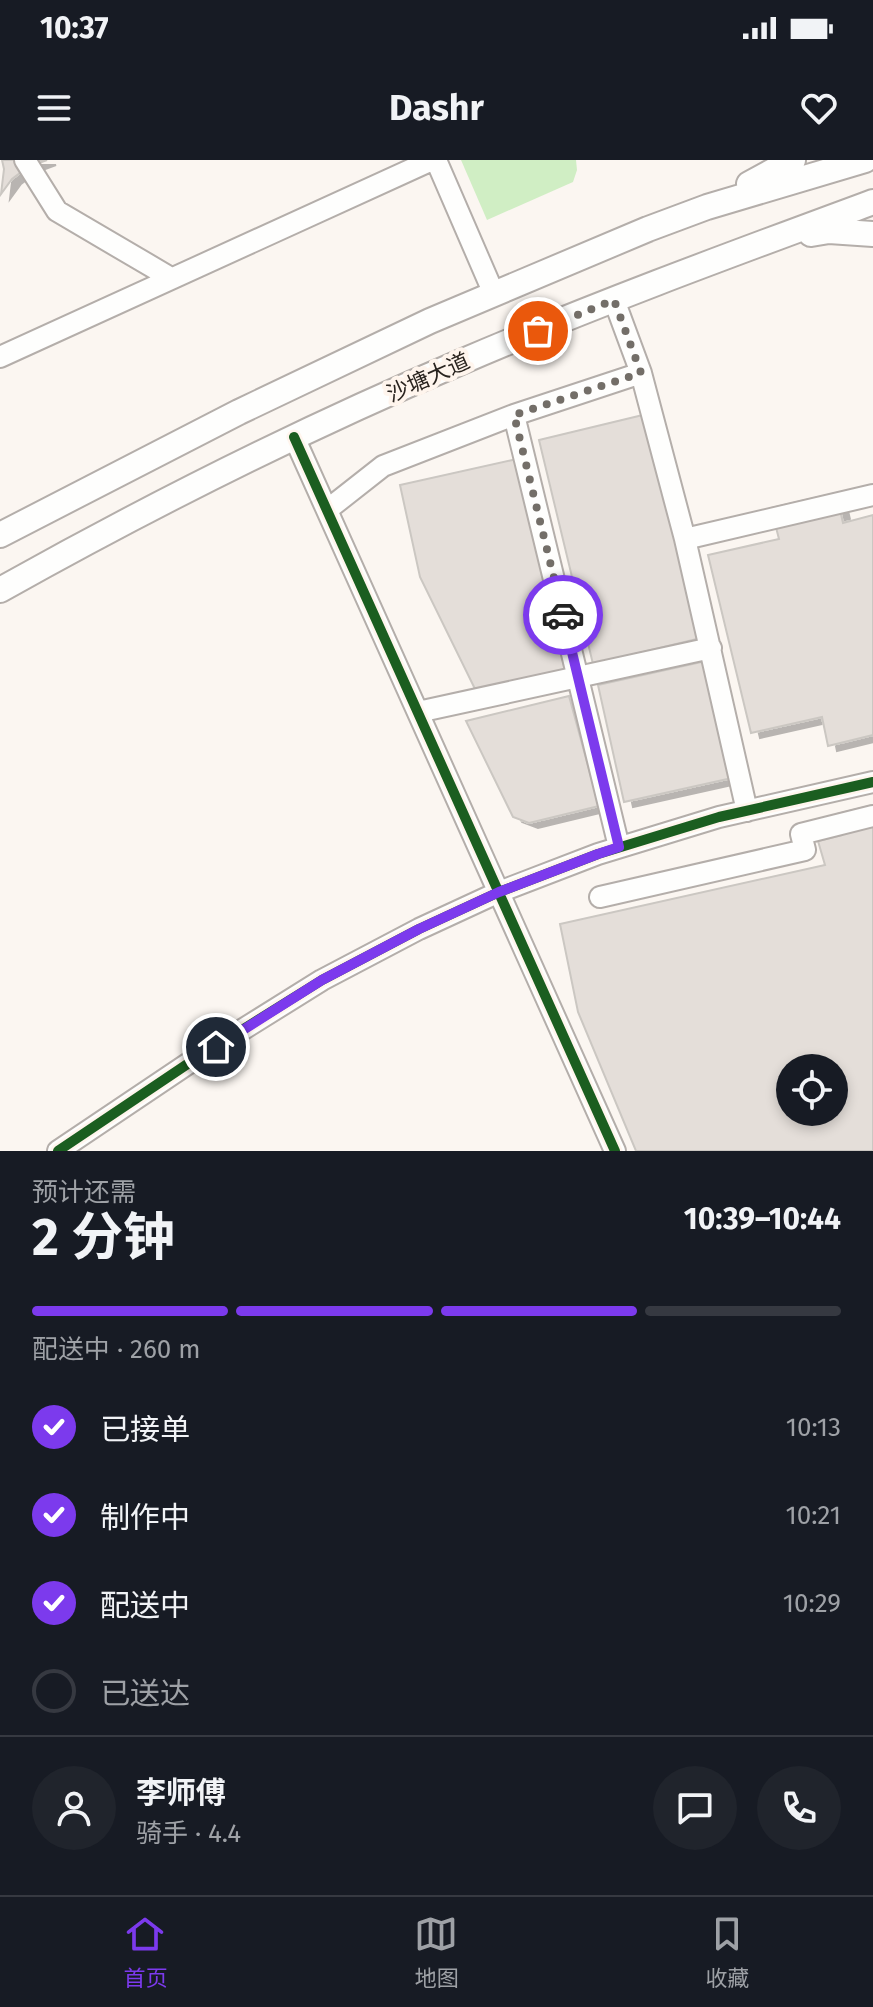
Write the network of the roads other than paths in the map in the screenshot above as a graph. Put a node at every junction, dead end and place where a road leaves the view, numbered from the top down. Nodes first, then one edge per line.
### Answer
1 (25, 160) edge
2 (434, 160) edge
3 (793, 160) edge
4 (865, 160) edge
5 (873, 202) edge
6 (707, 207) junction
7 (873, 234) edge
8 (769, 241) junction
9 (171, 278) junction
10 (494, 294) junction
11 (614, 300) junction
12 (0, 357) edge
13 (641, 373) junction
14 (514, 415) junction
15 (294, 437) junction
16 (873, 495) edge
17 (327, 510) junction
18 (0, 535) edge
19 (685, 539) junction
20 (0, 590) edge
21 (711, 648) junction
22 (578, 677) junction
23 (418, 712) junction
24 (873, 782) edge
25 (747, 811) junction
26 (873, 816) edge
27 (619, 847) junction
28 (499, 892) junction
29 (600, 897) dead end
30 (58, 1151) edge
31 (615, 1151) edge

1 - 9 street
2 - 9 street
2 - 10 street
3 - 6 main road
4 - 6 main road
5 - 8 main road, 沙塘大道
6 - 10 main road
7 - 8 main road
8 - 11 main road, 沙塘大道
9 - 12 street
10 - 18 main road
11 - 13 street
11 - 15 main road, 沙塘大道
13 - 14 street
13 - 19 street
14 - 17 street
14 - 22 street
15 - 17 street
15 - 20 main road, 沙塘大道
16 - 19 street
17 - 23 street
19 - 21 street
21 - 22 street
21 - 25 street
22 - 23 street
22 - 27 street
23 - 28 street
24 - 25 street
25 - 27 street
26 - 29 street
27 - 28 street
28 - 30 street
28 - 31 street

